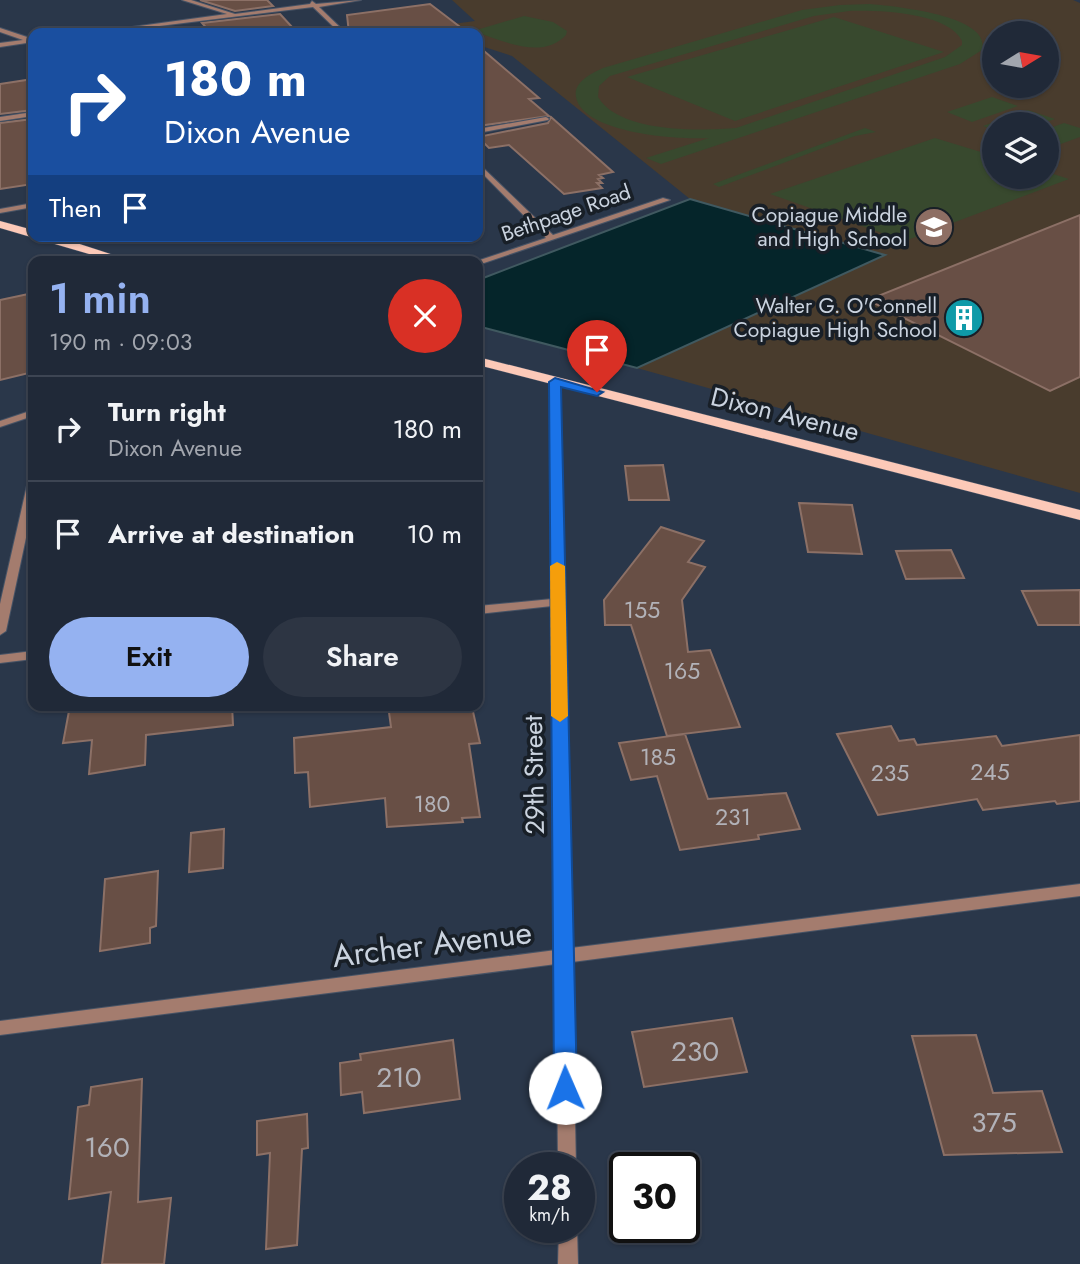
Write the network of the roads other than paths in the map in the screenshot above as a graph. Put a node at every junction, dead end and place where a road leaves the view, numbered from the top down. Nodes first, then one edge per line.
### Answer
1 (185, 0) edge
2 (309, 0) edge
3 (358, 0) edge
4 (315, 5) junction
5 (236, 15) junction
6 (131, 28) edge
7 (338, 28) edge
8 (0, 30) edge
9 (28, 39) edge
10 (28, 42) edge
11 (0, 45) edge
12 (28, 115) edge
13 (0, 119) edge
14 (546, 119) dead end
15 (483, 130) edge
16 (483, 170) edge
17 (666, 200) dead end
18 (28, 206) edge
19 (0, 211) edge
20 (0, 224) edge
21 (28, 232) edge
22 (551, 238) junction
23 (62, 242) edge
24 (109, 256) edge
25 (483, 262) edge
26 (483, 362) edge
27 (555, 382) junction
28 (28, 415) edge
29 (0, 424) edge
30 (28, 504) edge
31 (1080, 515) edge
32 (558, 601) junction
33 (483, 609) edge
34 (0, 631) edge
35 (28, 656) edge
36 (0, 659) edge
37 (1080, 890) edge
38 (563, 956) junction
39 (0, 1028) edge
40 (567, 1152) edge
41 (568, 1243) edge
42 (568, 1264) edge

1 - 5 street
2 - 4 street
3 - 4 street
4 - 5 street
4 - 7 street
5 - 6 street
8 - 9 street
10 - 11 street
12 - 13 street
14 - 15 street
16 - 22 street
17 - 22 street, Bethpage Road
18 - 19 street
20 - 21 main road
22 - 25 street, Bethpage Road
23 - 24 main road
26 - 27 main road, Dixon Avenue
27 - 31 main road, Dixon Avenue
27 - 32 street, 29th Street
28 - 29 street
30 - 34 street
32 - 33 street
32 - 38 street, 29th Street
35 - 36 street
37 - 38 street, Archer Avenue
38 - 39 street, Archer Avenue
38 - 40 street, 29th Street
41 - 42 street

